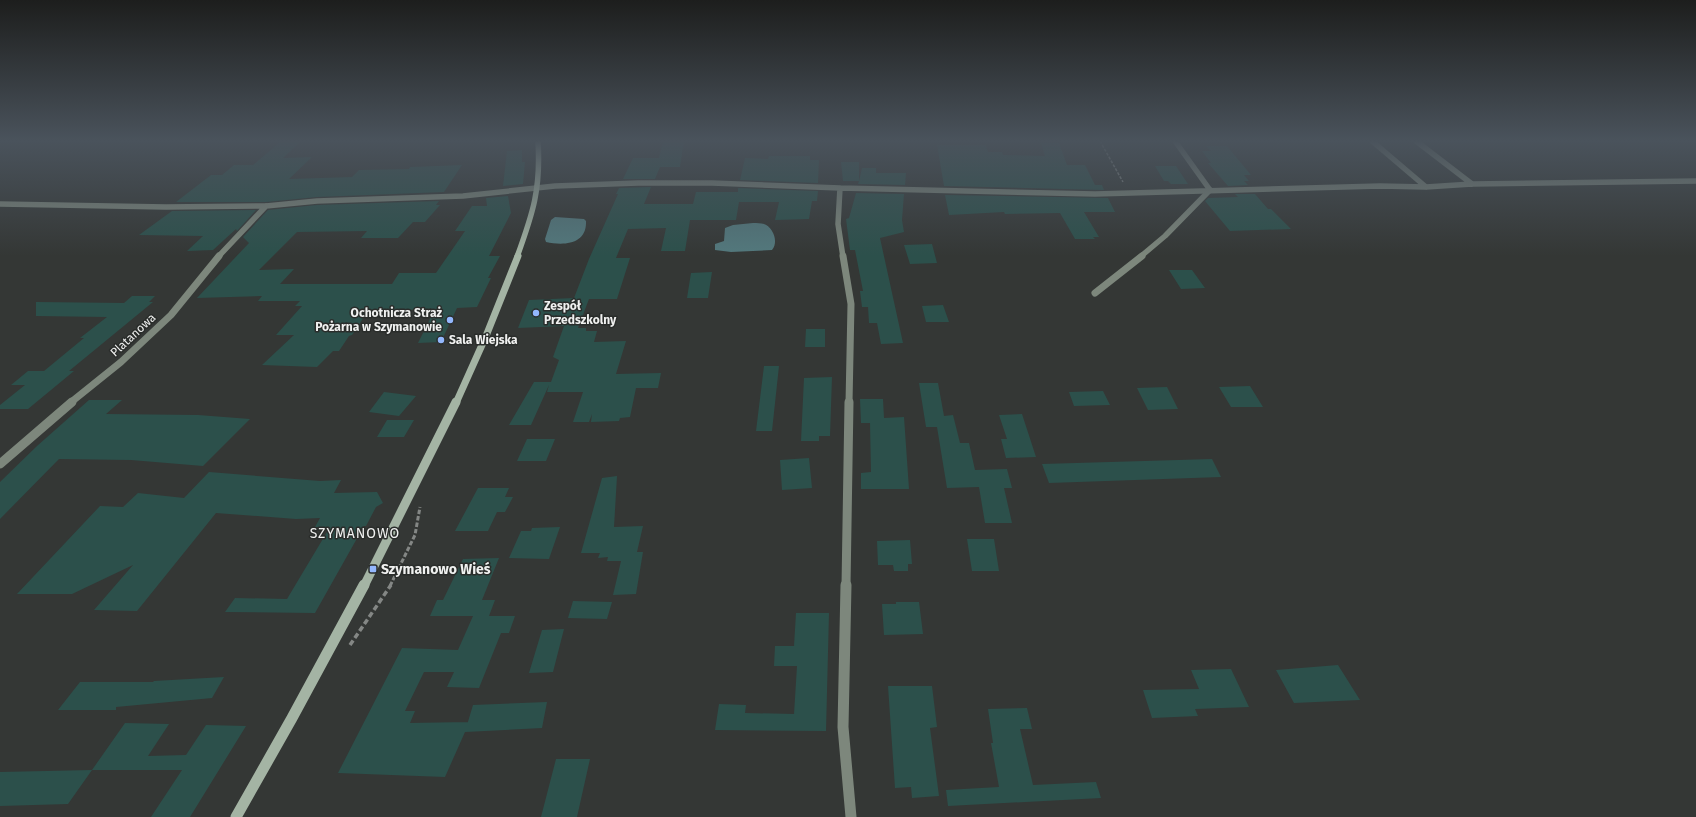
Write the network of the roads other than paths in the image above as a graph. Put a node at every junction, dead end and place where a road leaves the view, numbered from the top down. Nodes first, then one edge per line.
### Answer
1 (538, 179) edge
2 (1202, 179) edge
3 (1417, 179) edge
4 (1466, 179) edge
5 (1696, 181) edge
6 (1472, 184) junction
7 (1426, 187) junction
8 (538, 188) junction
9 (840, 188) junction
10 (1210, 190) junction
11 (0, 204) edge
12 (266, 206) junction
13 (1095, 293) dead end
14 (0, 464) edge
15 (236, 817) edge
16 (850, 817) edge

1 - 8 street
2 - 10 street
3 - 7 street
4 - 6 street
5 - 6 street
6 - 7 street
7 - 10 street
8 - 9 street
8 - 12 street
8 - 15 street
9 - 10 street
9 - 16 street
10 - 13 street
11 - 12 street
12 - 14 street, Platanowa

